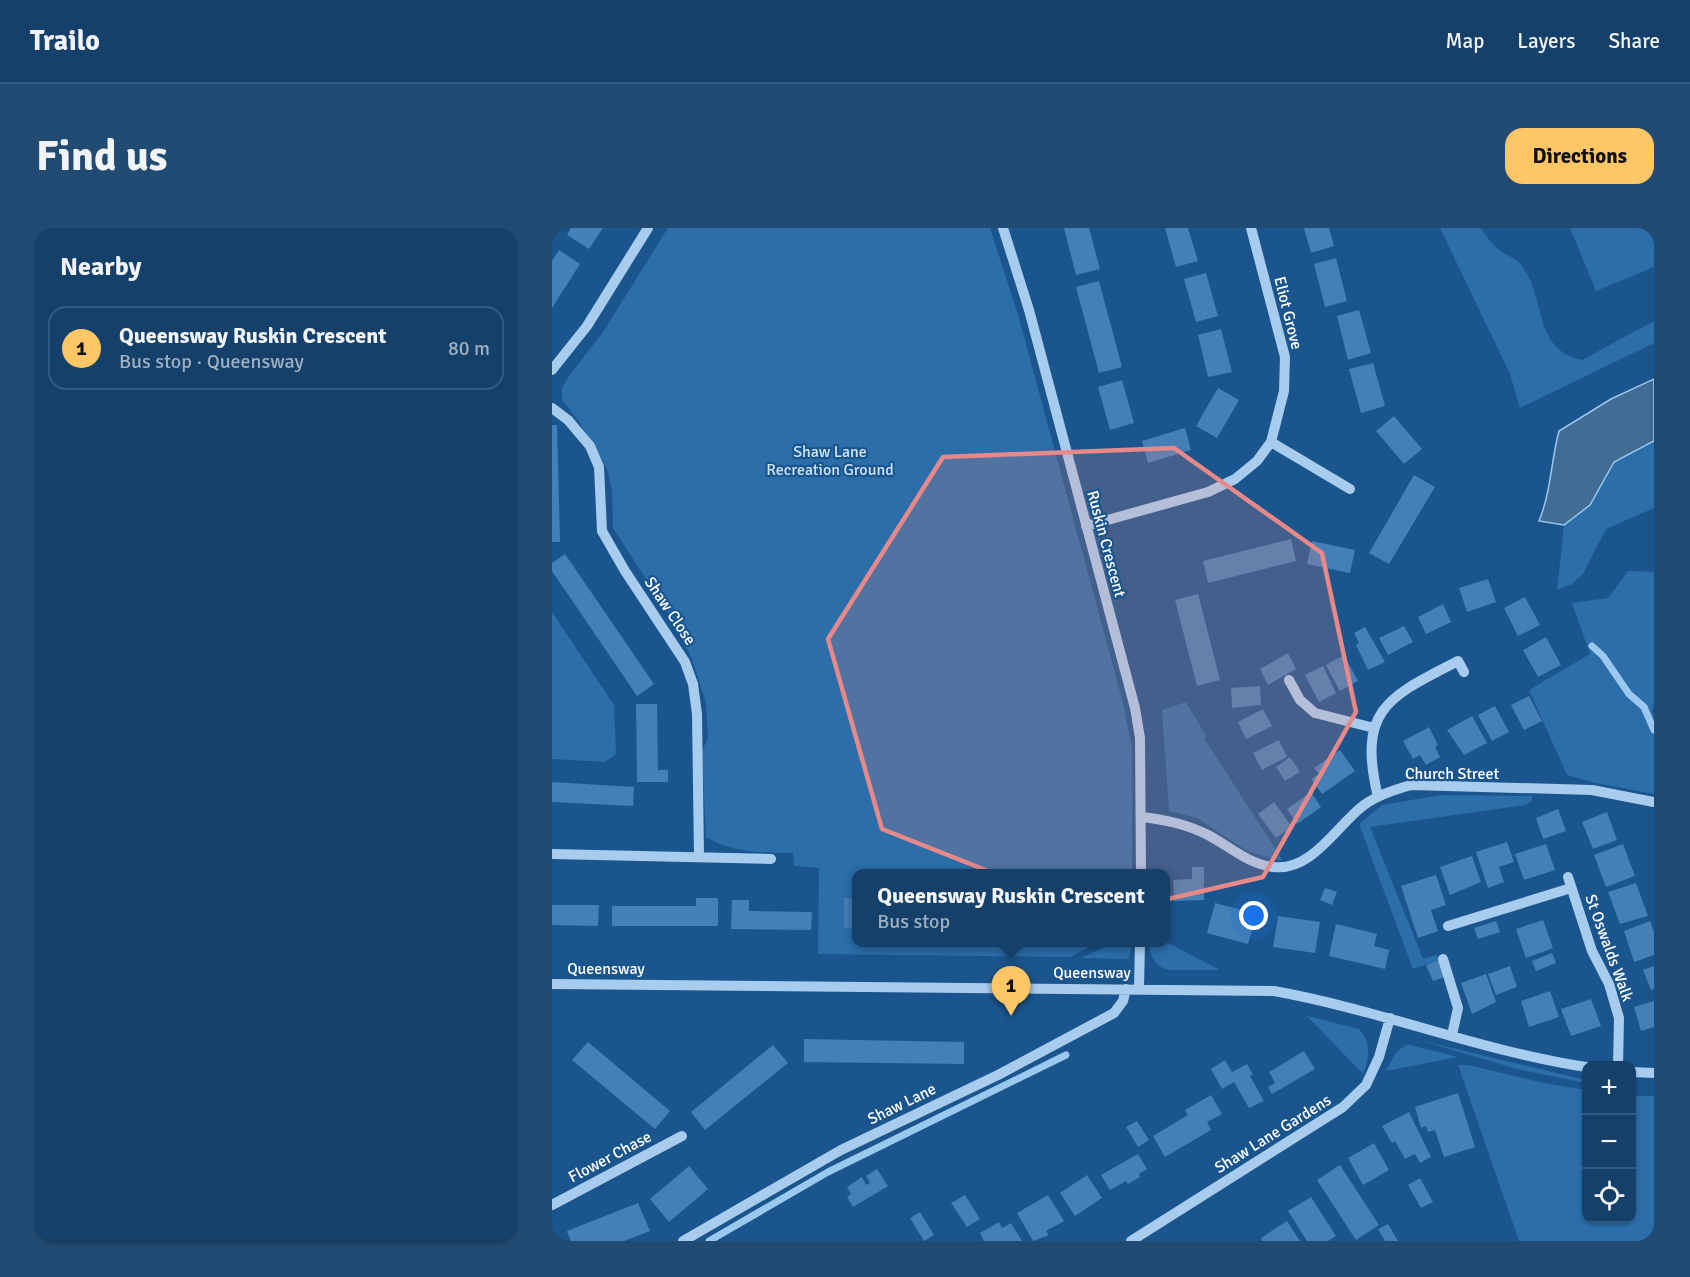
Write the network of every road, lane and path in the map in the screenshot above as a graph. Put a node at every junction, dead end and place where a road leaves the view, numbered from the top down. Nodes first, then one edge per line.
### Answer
1 (648, 228) edge
2 (1003, 228) edge
3 (1251, 228) edge
4 (552, 370) edge
5 (552, 408) edge
6 (1271, 442) junction
7 (1350, 489) dead end
8 (1086, 526) junction
9 (1464, 672) dead end
10 (1289, 680) dead end
11 (1374, 728) junction
12 (1378, 797) junction
13 (1654, 802) edge
14 (1142, 817) junction
15 (552, 854) edge
16 (699, 855) junction
17 (771, 859) dead end
18 (1141, 869) edge
19 (1568, 877) dead end
20 (1572, 888) junction
21 (1448, 926) dead end
22 (1140, 947) edge
23 (1443, 959) dead end
24 (552, 984) edge
25 (1126, 988) junction
26 (1139, 988) junction
27 (1390, 1017) junction
28 (1452, 1035) junction
29 (1618, 1061) edge
30 (1582, 1066) edge
31 (1636, 1072) edge
32 (1654, 1073) edge
33 (682, 1136) dead end
34 (552, 1204) edge
35 (683, 1241) edge
36 (1131, 1241) edge

1 - 4 street
2 - 8 street, Ruskin Crescent
3 - 6 street, Eliot Grove
5 - 16 street, Shaw Close
6 - 7 street
6 - 8 street, Eliot Grove
8 - 14 street, Ruskin Crescent
9 - 11 street
10 - 11 street
11 - 12 street
12 - 13 street, Church Street
12 - 14 street, Church Street
14 - 18 street, Ruskin Crescent
15 - 16 street
16 - 17 street
19 - 20 street, St Oswalds Walk
20 - 21 street
20 - 29 street, St Oswalds Walk
22 - 26 street
23 - 28 street
24 - 25 street, Queensway
25 - 26 street, Queensway
25 - 35 street, Shaw Lane
26 - 27 street, Queensway
27 - 28 street, Queensway
27 - 36 street, Shaw Lane Gardens
28 - 30 street, Queensway
31 - 32 street
33 - 34 street, Flower Chase

